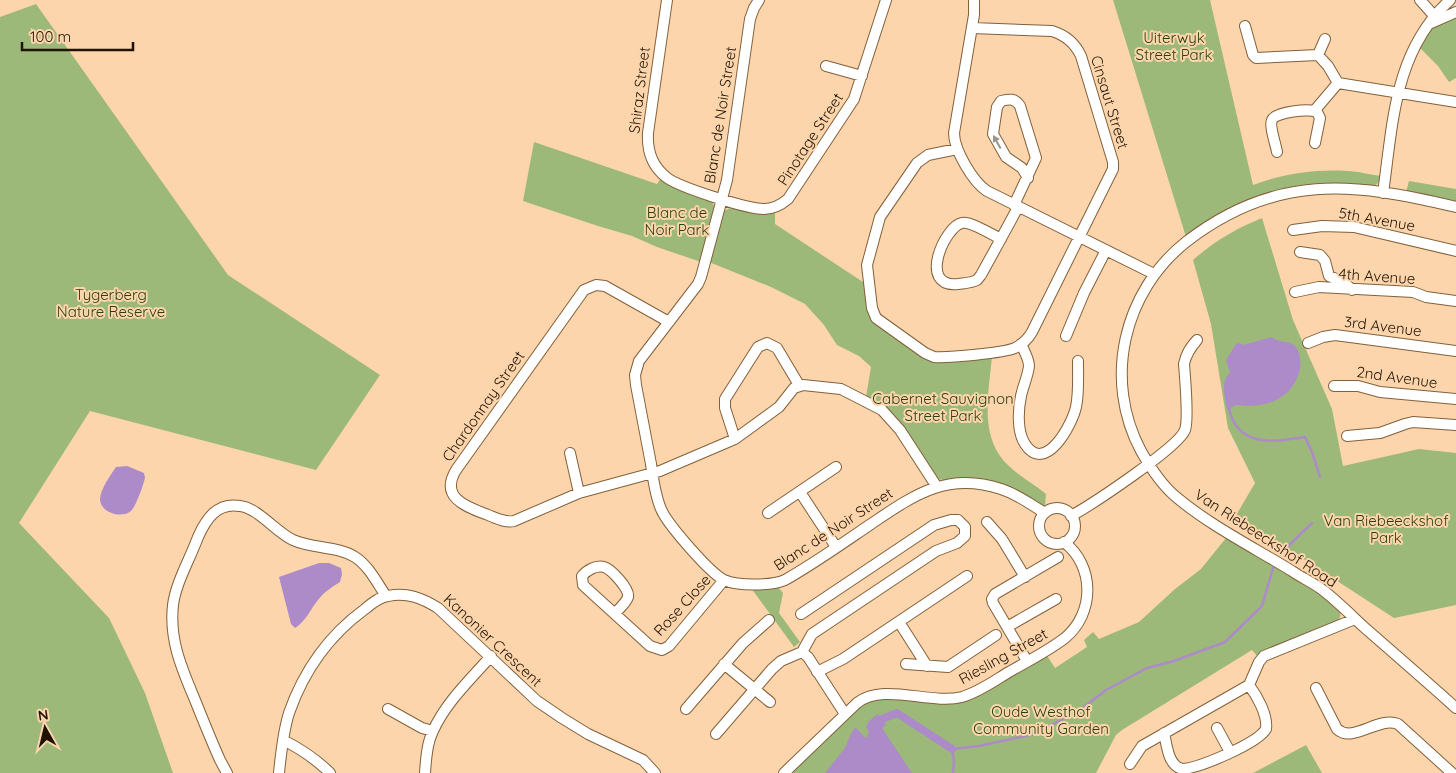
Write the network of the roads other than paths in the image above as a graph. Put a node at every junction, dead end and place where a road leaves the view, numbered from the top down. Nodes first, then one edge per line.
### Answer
1 (667, 0) edge
2 (759, 0) edge
3 (886, 0) edge
4 (974, 0) edge
5 (1420, 0) edge
6 (1450, 0) edge
7 (1456, 12) edge
8 (1433, 19) junction
9 (1245, 26) dead end
10 (972, 28) junction
11 (1324, 39) dead end
12 (1318, 55) junction
13 (826, 66) dead end
14 (862, 76) junction
15 (1338, 83) junction
16 (1398, 93) junction
17 (1456, 102) edge
18 (1315, 110) junction
19 (1315, 143) dead end
20 (957, 149) junction
21 (1277, 152) dead end
22 (1028, 178) junction
23 (1383, 193) junction
24 (722, 199) junction
25 (1016, 206) junction
26 (1456, 207) edge
27 (1293, 230) dead end
28 (1080, 238) junction
29 (1001, 239) junction
30 (1106, 250) junction
31 (1456, 251) edge
32 (1300, 252) dead end
33 (1154, 274) junction
34 (1352, 290) junction
35 (1295, 292) dead end
36 (1456, 301) edge
37 (669, 322) junction
38 (1066, 336) dead end
39 (1197, 340) dead end
40 (1308, 343) dead end
41 (1021, 344) junction
42 (1456, 351) edge
43 (1078, 362) dead end
44 (799, 385) junction
45 (1334, 386) dead end
46 (1456, 399) edge
47 (1456, 425) edge
48 (1348, 436) dead end
49 (735, 439) junction
50 (570, 453) dead end
51 (1148, 464) junction
52 (836, 467) dead end
53 (652, 473) junction
54 (937, 487) junction
55 (800, 492) junction
56 (578, 493) junction
57 (768, 513) dead end
58 (1045, 513) junction
59 (1071, 516) junction
60 (987, 522) dead end
61 (1064, 542) junction
62 (836, 547) junction
63 (1058, 557) dead end
64 (967, 576) dead end
65 (1024, 576) junction
66 (724, 580) junction
67 (386, 596) junction
68 (1056, 599) dead end
69 (615, 613) junction
70 (801, 614) dead end
71 (1355, 619) junction
72 (769, 620) dead end
73 (899, 622) junction
74 (1007, 627) junction
75 (996, 635) dead end
76 (802, 652) junction
77 (491, 656) junction
78 (1027, 661) junction
79 (724, 664) junction
80 (906, 664) dead end
81 (927, 666) junction
82 (817, 672) junction
83 (1249, 686) junction
84 (1316, 688) dead end
85 (754, 689) junction
86 (770, 702) dead end
87 (1456, 708) edge
88 (388, 709) dead end
89 (686, 709) dead end
90 (845, 714) junction
91 (1217, 728) dead end
92 (433, 731) junction
93 (1164, 733) junction
94 (716, 734) dead end
95 (283, 740) junction
96 (1230, 752) junction
97 (1130, 764) dead end
98 (227, 773) edge
99 (279, 773) edge
100 (330, 773) edge
101 (425, 773) edge
102 (655, 773) edge
103 (784, 773) edge
104 (1452, 773) edge

1 - 24 street, Shiraz Street
2 - 24 street, Blanc de Noir Street
3 - 14 street, Pinotage Street
4 - 10 street
5 - 8 street
6 - 8 street
7 - 8 street
8 - 16 street
9 - 12 street
10 - 20 street
10 - 28 street, Cinsaut Street
11 - 12 street
12 - 15 street
13 - 14 street
14 - 24 street, Pinotage Street
15 - 16 street
15 - 18 street
16 - 17 street
16 - 23 street
18 - 19 street
18 - 21 street
20 - 25 street
20 - 41 street
22 -> 22 street
22 - 25 street
23 - 26 street, Van Riebeeckshof Road
23 - 33 street, Van Riebeeckshof Road
24 - 37 street, Blanc de Noir Street
25 - 28 street
25 - 29 street
27 - 31 street, 5th Avenue
28 - 30 street
28 - 41 street, Cinsaut Street
29 - 29 street
30 - 33 street
30 - 38 street
32 - 34 street
33 - 51 street, Van Riebeeckshof Road
34 - 35 street, 4th Avenue
34 - 36 street, 4th Avenue
37 - 53 street, Blanc de Noir Street
37 - 56 street, Chardonnay Street
39 - 51 street
40 - 42 street, 3rd Avenue
41 - 43 street
44 - 49 street, Chardonnay Street
44 - 49 street
44 - 54 street
45 - 46 street, 2nd Avenue
47 - 48 street
49 - 53 street, Chardonnay Street
50 - 56 street
51 - 59 street
51 - 71 street, Van Riebeeckshof Road
52 - 55 street
53 - 56 street, Chardonnay Street
53 - 66 street, Blanc de Noir Street
54 - 58 street, Blanc de Noir Street
54 - 62 street, Blanc de Noir Street
55 - 57 street
55 - 62 street
58 - 59 street
58 - 61 street
59 - 61 street
60 - 65 street
61 - 78 street, Riesling Street
62 - 66 street, Blanc de Noir Street
63 - 65 street
64 - 73 street
65 - 74 street
66 - 69 street, Rose Close
67 - 77 street, Kanonier Crescent
67 - 95 street
67 - 98 street
68 - 74 street
69 - 69 street, Rose Close
70 - 76 street
71 - 83 street
71 - 87 street, Van Riebeeckshof Road
72 - 79 street
73 - 81 street
73 - 82 street
74 - 78 street
75 - 81 street
76 - 82 street
76 - 85 street
77 - 92 street
77 - 102 street, Kanonier Crescent
78 - 90 street, Riesling Street
79 - 85 street
79 - 89 street
80 - 81 street
82 - 90 street
83 - 93 street
83 - 96 street
84 - 104 street
85 - 86 street
85 - 94 street
88 - 92 street
90 - 103 street, Riesling Street
91 - 96 street
92 - 101 street
93 - 96 street
93 - 97 street
95 - 99 street
95 - 100 street

